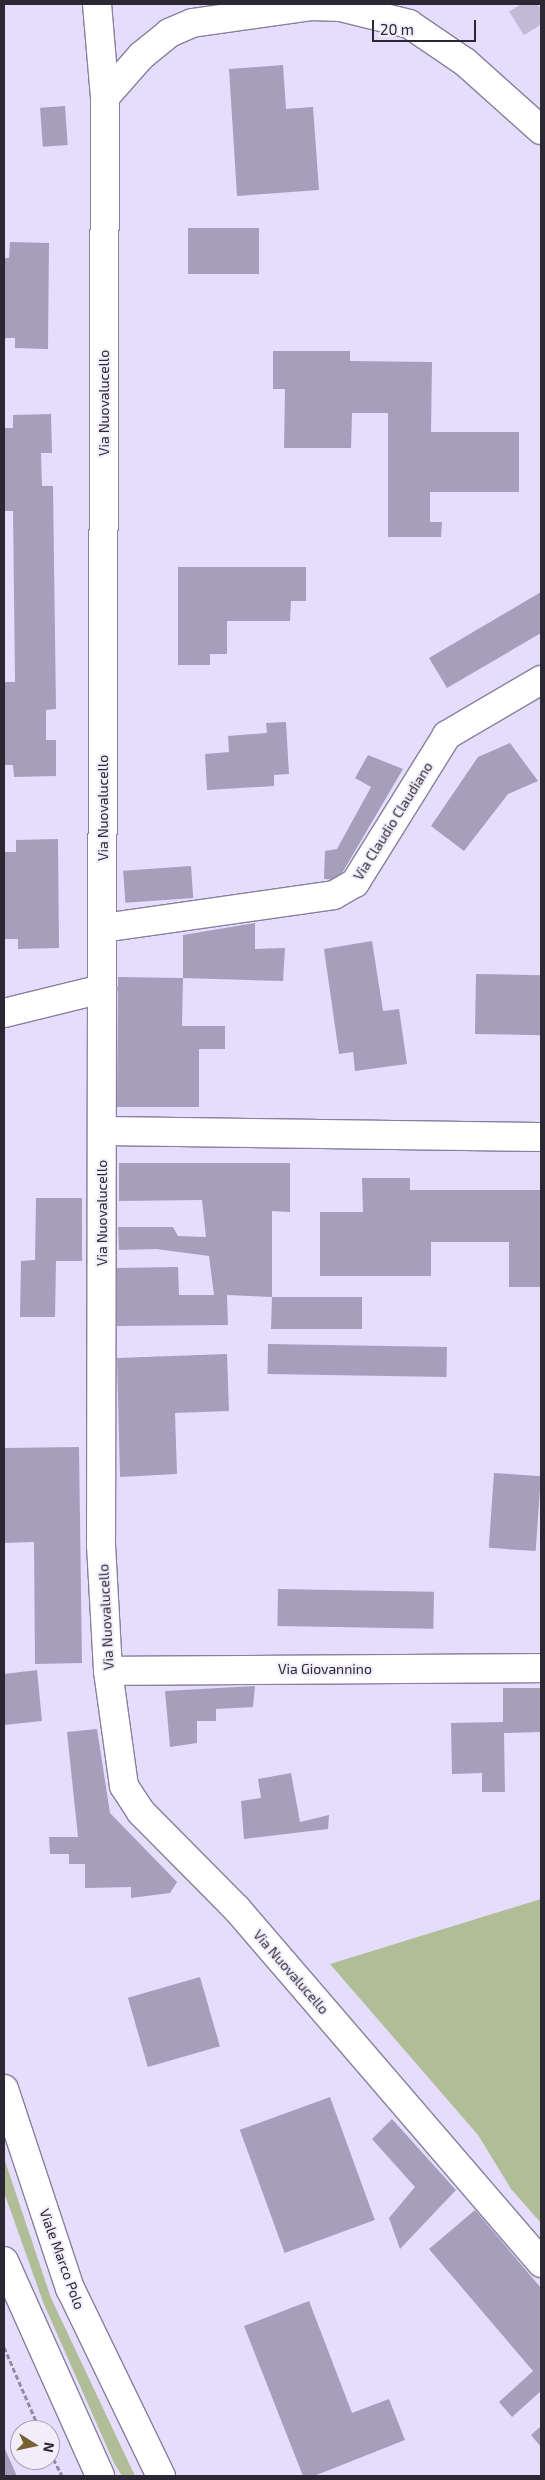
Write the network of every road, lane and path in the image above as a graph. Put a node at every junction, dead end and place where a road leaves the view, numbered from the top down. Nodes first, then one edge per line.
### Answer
1 (97, 4) edge
2 (105, 97) junction
3 (541, 130) edge
4 (541, 680) edge
5 (103, 928) junction
6 (102, 989) junction
7 (4, 1012) edge
8 (102, 1131) junction
9 (541, 1137) edge
10 (541, 1668) edge
11 (108, 1671) junction
12 (4, 2088) edge
13 (4, 2261) edge
14 (541, 2263) edge
15 (4, 2347) edge
16 (36, 2420) edge
17 (100, 2476) edge
18 (162, 2476) edge

1 - 2 main road, Via Nuovalucello
2 - 3 main road
2 - 5 main road, Via Nuovalucello
4 - 5 main road, Via Claudio Claudiano
5 - 6 main road, Via Nuovalucello
6 - 7 main road
6 - 8 main road, Via Nuovalucello
8 - 9 main road
8 - 11 main road, Via Nuovalucello
10 - 11 main road, Via Giovannino
11 - 14 main road, Via Nuovalucello
12 - 18 main road, Viale Marco Polo
13 - 17 main road
15 - 16 path

